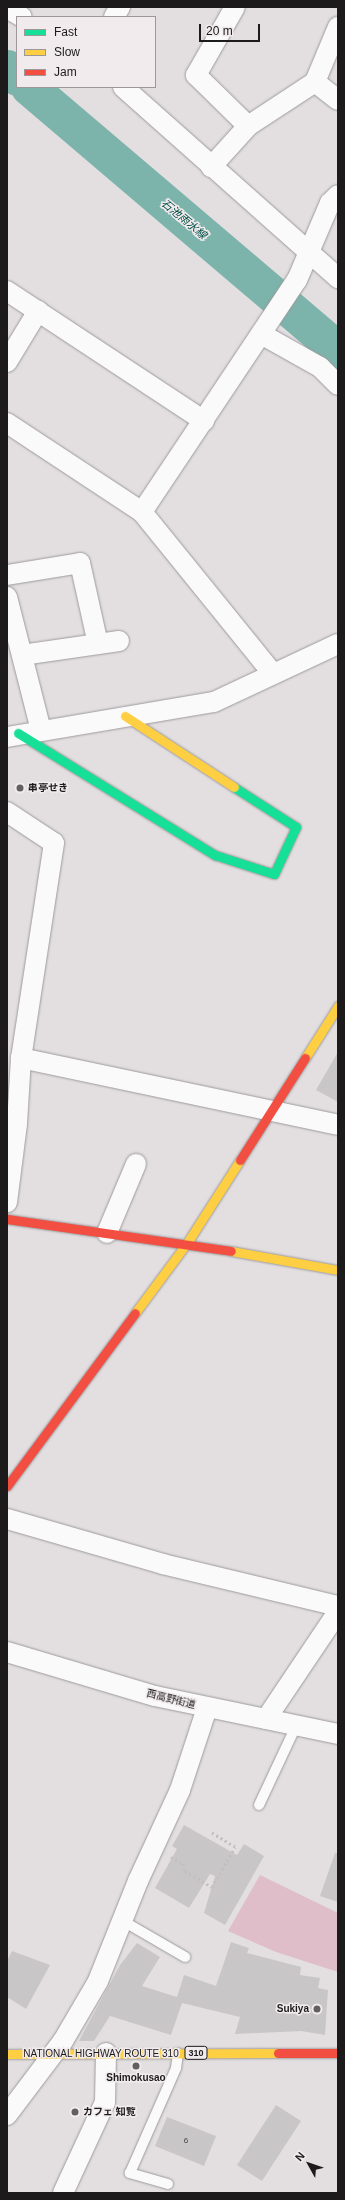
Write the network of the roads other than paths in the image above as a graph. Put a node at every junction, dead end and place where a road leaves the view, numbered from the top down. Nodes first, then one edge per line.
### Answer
1 (120, 7) edge
2 (235, 7) edge
3 (7, 8) edge
4 (20, 16) edge
5 (115, 16) edge
6 (338, 27) edge
7 (315, 82) junction
8 (124, 88) edge
9 (338, 100) edge
10 (248, 126) junction
11 (211, 167) junction
12 (338, 194) edge
13 (308, 253) junction
14 (338, 278) edge
15 (7, 291) edge
16 (38, 311) junction
17 (261, 334) junction
18 (7, 362) edge
19 (338, 384) edge
20 (204, 421) junction
21 (7, 422) edge
22 (142, 512) junction
23 (7, 575) edge
24 (7, 597) edge
25 (119, 641) dead end
26 (98, 644) junction
27 (338, 644) edge
28 (22, 655) junction
29 (273, 674) junction
30 (125, 716) junction
31 (41, 730) junction
32 (13, 735) edge
33 (7, 812) edge
34 (338, 1006) edge
35 (21, 1058) junction
36 (274, 1110) junction
37 (338, 1125) edge
38 (136, 1164) dead end
39 (7, 1202) edge
40 (7, 1219) edge
41 (107, 1233) junction
42 (187, 1243) junction
43 (338, 1270) edge
44 (7, 1486) edge
45 (7, 1519) edge
46 (338, 1606) edge
47 (338, 1612) edge
48 (7, 1652) edge
49 (207, 1708) junction
50 (266, 1719) junction
51 (296, 1726) junction
52 (338, 1734) edge
53 (259, 1805) dead end
54 (123, 1923) junction
55 (185, 1956) dead end
56 (106, 2053) junction
57 (178, 2053) junction
58 (338, 2053) edge
59 (7, 2054) edge
60 (53, 2054) junction
61 (7, 2115) edge
62 (168, 2184) dead end
63 (63, 2193) edge

1 - 5 street
2 - 10 street
3 - 4 street
6 - 7 street
7 - 9 street
7 - 10 street
8 - 11 street
10 - 11 street
11 - 13 street
12 - 13 street
13 - 14 street
13 - 17 street
15 - 16 street
16 - 18 street
16 - 20 street
17 - 19 street
17 - 20 street
20 - 22 street
21 - 22 street
22 - 29 street
23 - 26 street
24 - 28 street
25 - 26 street
26 - 28 street
27 - 29 street
28 - 31 street
29 - 30 street
30 - 31 street
30 - 32 main road
31 - 32 street
33 - 35 street
34 - 36 main road
35 - 36 street
35 - 39 street
36 - 37 street
36 - 42 main road
38 - 41 street
40 - 41 main road
41 - 42 main road
42 - 43 main road
42 - 44 main road
45 - 46 street
47 - 50 street
48 - 49 street, 西高野街道
49 - 50 street, 西高野街道
49 - 54 street
50 - 51 street, 西高野街道
51 - 52 street, 西高野街道
51 - 53 lane
54 - 55 lane
54 - 60 street
56 - 57 main road, NATIONAL HIGHWAY ROUTE 310 / 310
56 - 60 main road, NATIONAL HIGHWAY ROUTE 310 / 310
56 - 63 street
57 - 58 main road, NATIONAL HIGHWAY ROUTE 310 / 310
57 - 62 lane
59 - 60 main road, NATIONAL HIGHWAY ROUTE 310 / 310
60 - 61 street

